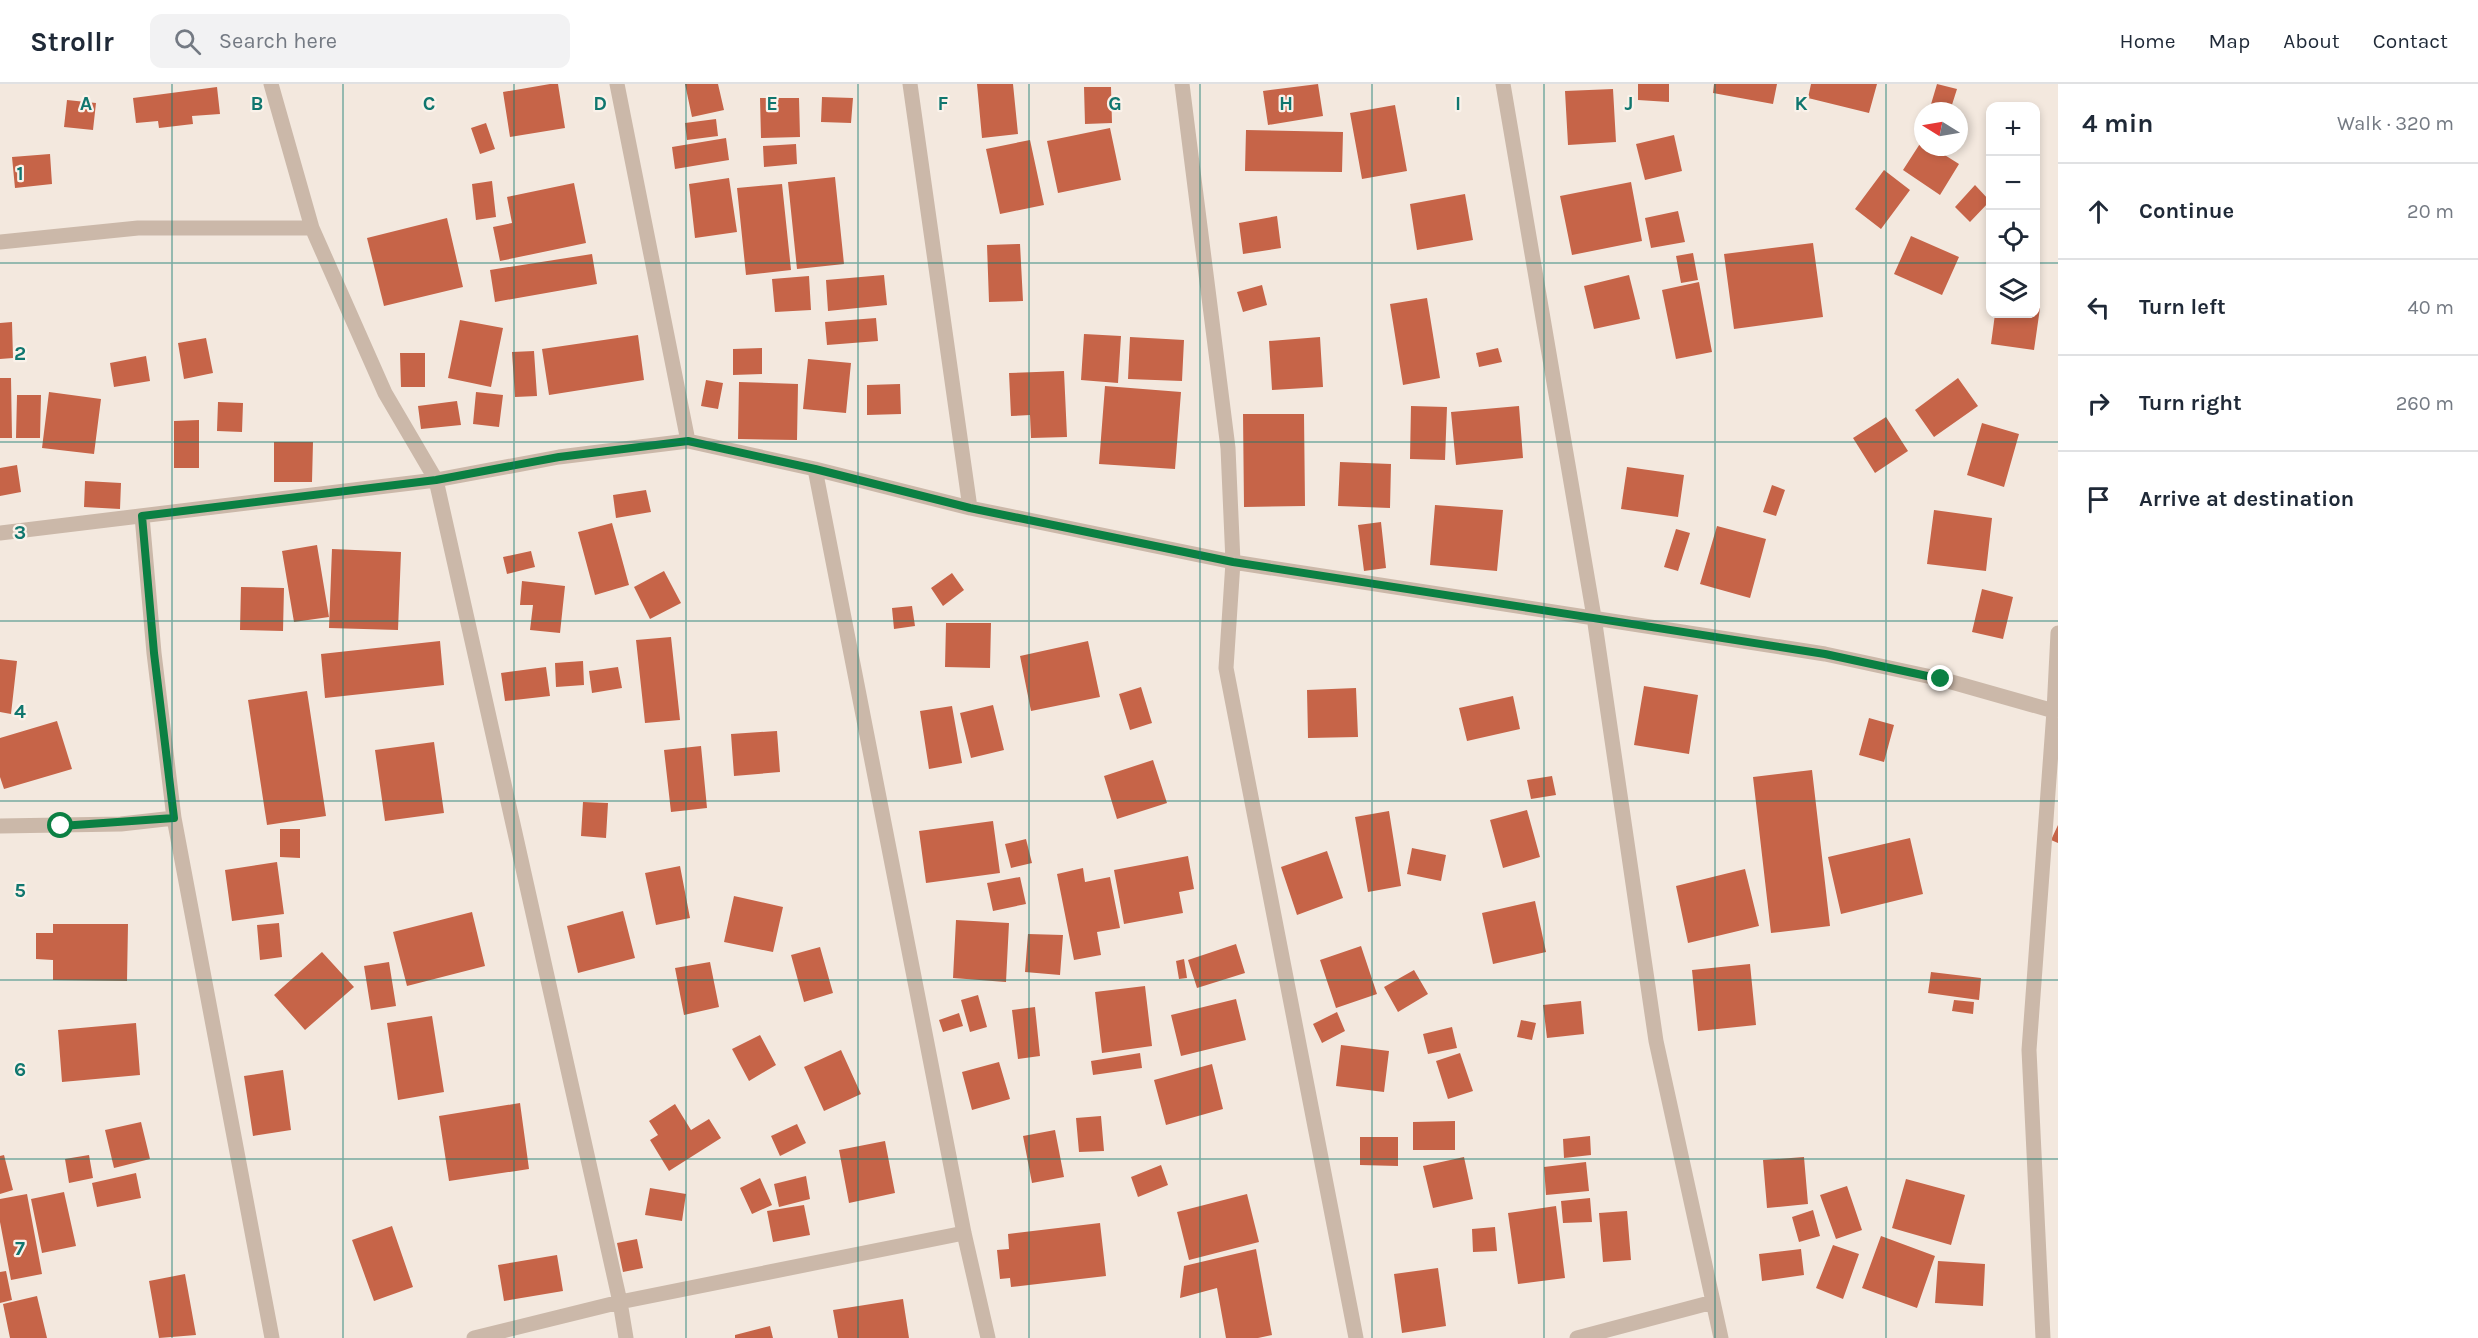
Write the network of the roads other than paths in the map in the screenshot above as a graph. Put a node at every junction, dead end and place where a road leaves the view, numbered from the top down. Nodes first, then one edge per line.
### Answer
1 (271, 84) edge
2 (617, 84) edge
3 (910, 84) edge
4 (1182, 84) edge
5 (1503, 84) edge
6 (312, 228) junction
7 (0, 242) edge
8 (688, 441) junction
9 (815, 469) junction
10 (436, 480) junction
11 (970, 508) junction
12 (142, 516) junction
13 (0, 533) edge
14 (1233, 562) junction
15 (1594, 617) junction
16 (2058, 633) edge
17 (2054, 711) junction
18 (174, 818) junction
19 (0, 826) edge
20 (964, 1233) junction
21 (620, 1302) junction
22 (1713, 1302) junction
23 (272, 1338) edge
24 (474, 1338) edge
25 (626, 1338) edge
26 (988, 1338) edge
27 (1356, 1338) edge
28 (1577, 1338) edge
29 (1721, 1338) edge
30 (2043, 1338) edge

1 - 6 street
2 - 8 street
3 - 11 street
4 - 14 street
5 - 15 street
6 - 7 street
6 - 10 street
8 - 9 street
8 - 10 street
9 - 11 street
9 - 20 street
10 - 12 street
10 - 21 street
11 - 14 street
12 - 13 street
12 - 18 street
14 - 15 street
14 - 27 street
15 - 17 street
15 - 22 street
16 - 17 street
17 - 30 street
18 - 19 street
18 - 23 street
20 - 21 street
20 - 26 street
21 - 24 street
21 - 25 street
22 - 28 street
22 - 29 street

